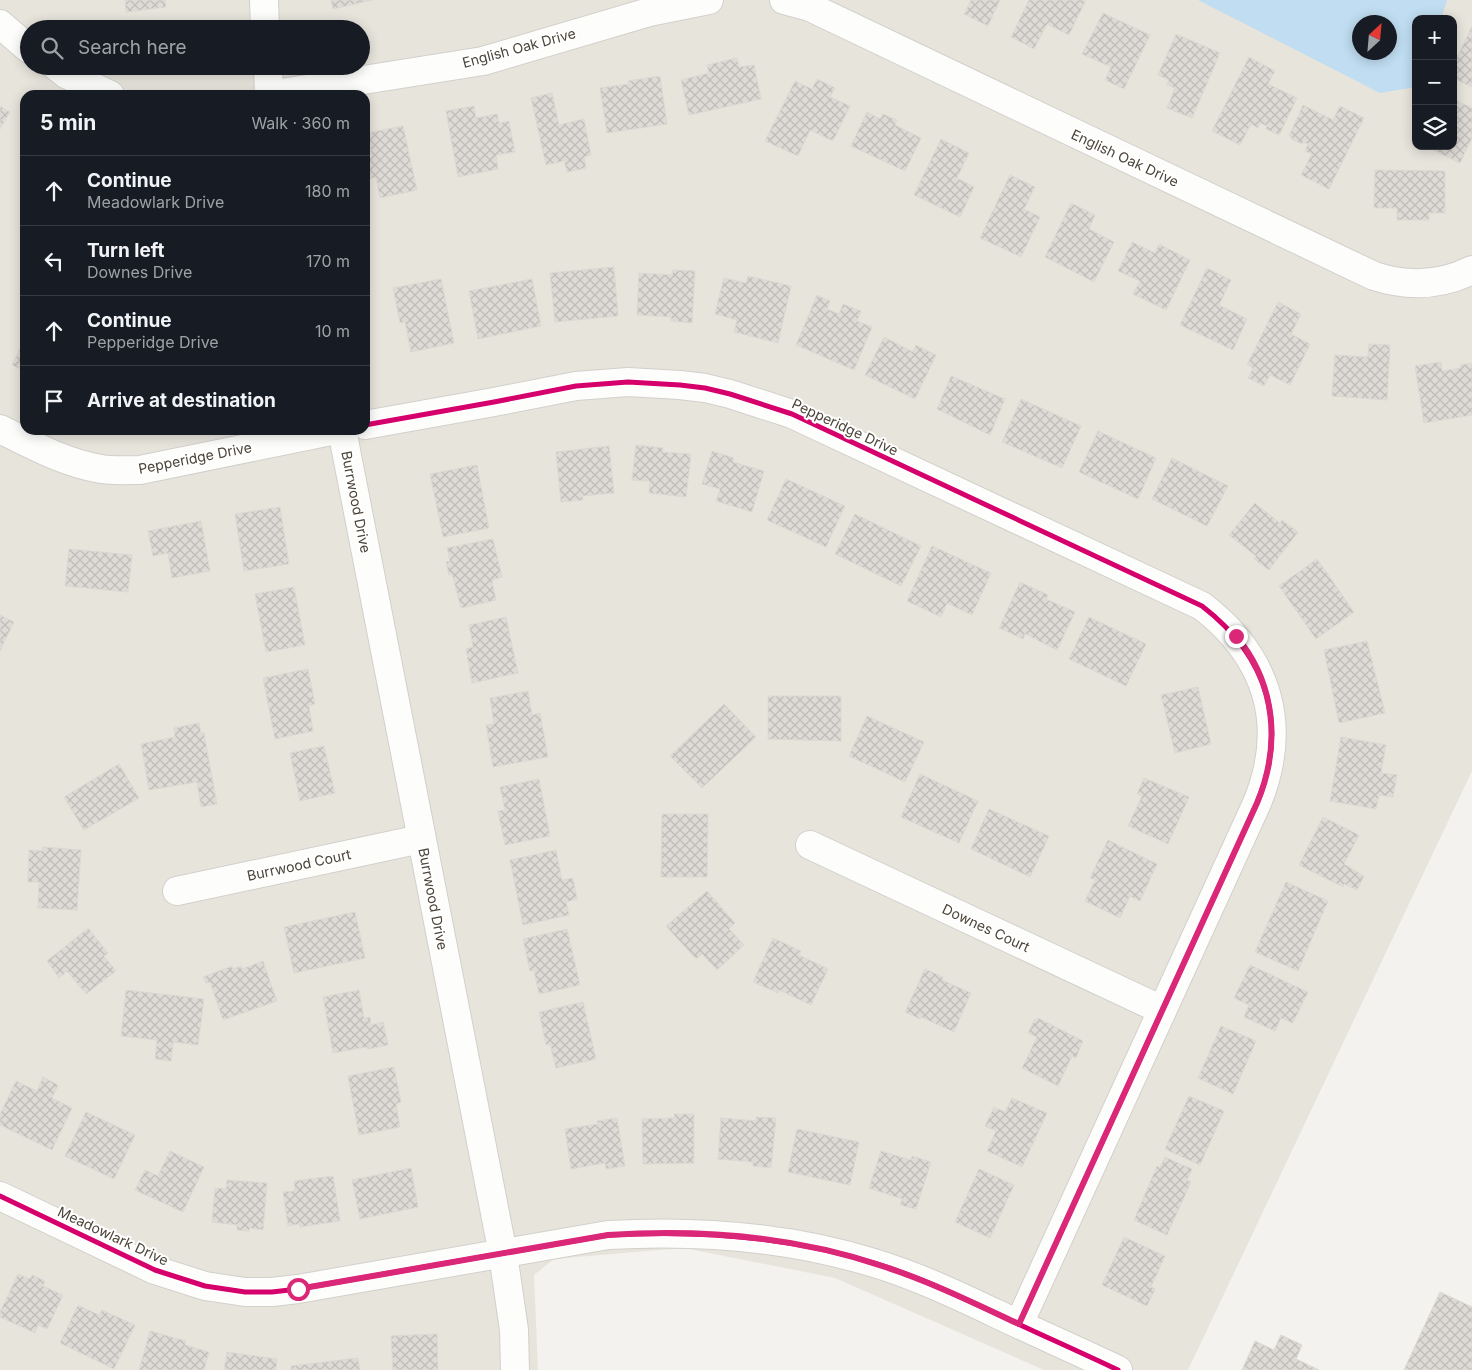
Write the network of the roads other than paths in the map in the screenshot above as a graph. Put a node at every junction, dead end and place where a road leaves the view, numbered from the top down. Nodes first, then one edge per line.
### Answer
1 (264, 0) edge
2 (708, 0) edge
3 (784, 0) edge
4 (648, 6) edge
5 (265, 20) edge
6 (0, 24) edge
7 (20, 41) edge
8 (68, 75) edge
9 (268, 75) edge
10 (100, 90) edge
11 (269, 90) edge
12 (300, 90) edge
13 (1472, 270) edge
14 (370, 424) edge
15 (0, 429) edge
16 (312, 435) edge
17 (343, 435) edge
18 (422, 839) junction
19 (810, 845) dead end
20 (177, 890) dead end
21 (1162, 1010) junction
22 (0, 1196) edge
23 (503, 1254) junction
24 (1019, 1324) junction
25 (515, 1370) edge
26 (1118, 1370) edge

1 - 5 street
2 - 4 street, English Oak Drive
3 - 13 street, English Oak Drive
4 - 12 street, English Oak Drive
6 - 7 street
8 - 10 street
9 - 11 street
14 - 21 street, Pepperidge Drive
15 - 16 street, Pepperidge Drive
17 - 18 street, Burrwood Drive
18 - 20 street, Burrwood Court
18 - 23 street, Burrwood Drive
19 - 21 street, Downes Court
21 - 24 street, Pepperidge Drive
22 - 23 street, Meadowlark Drive
23 - 24 street, Meadowlark Drive
23 - 25 street, Burrwood Drive
24 - 26 street, Meadowlark Drive

